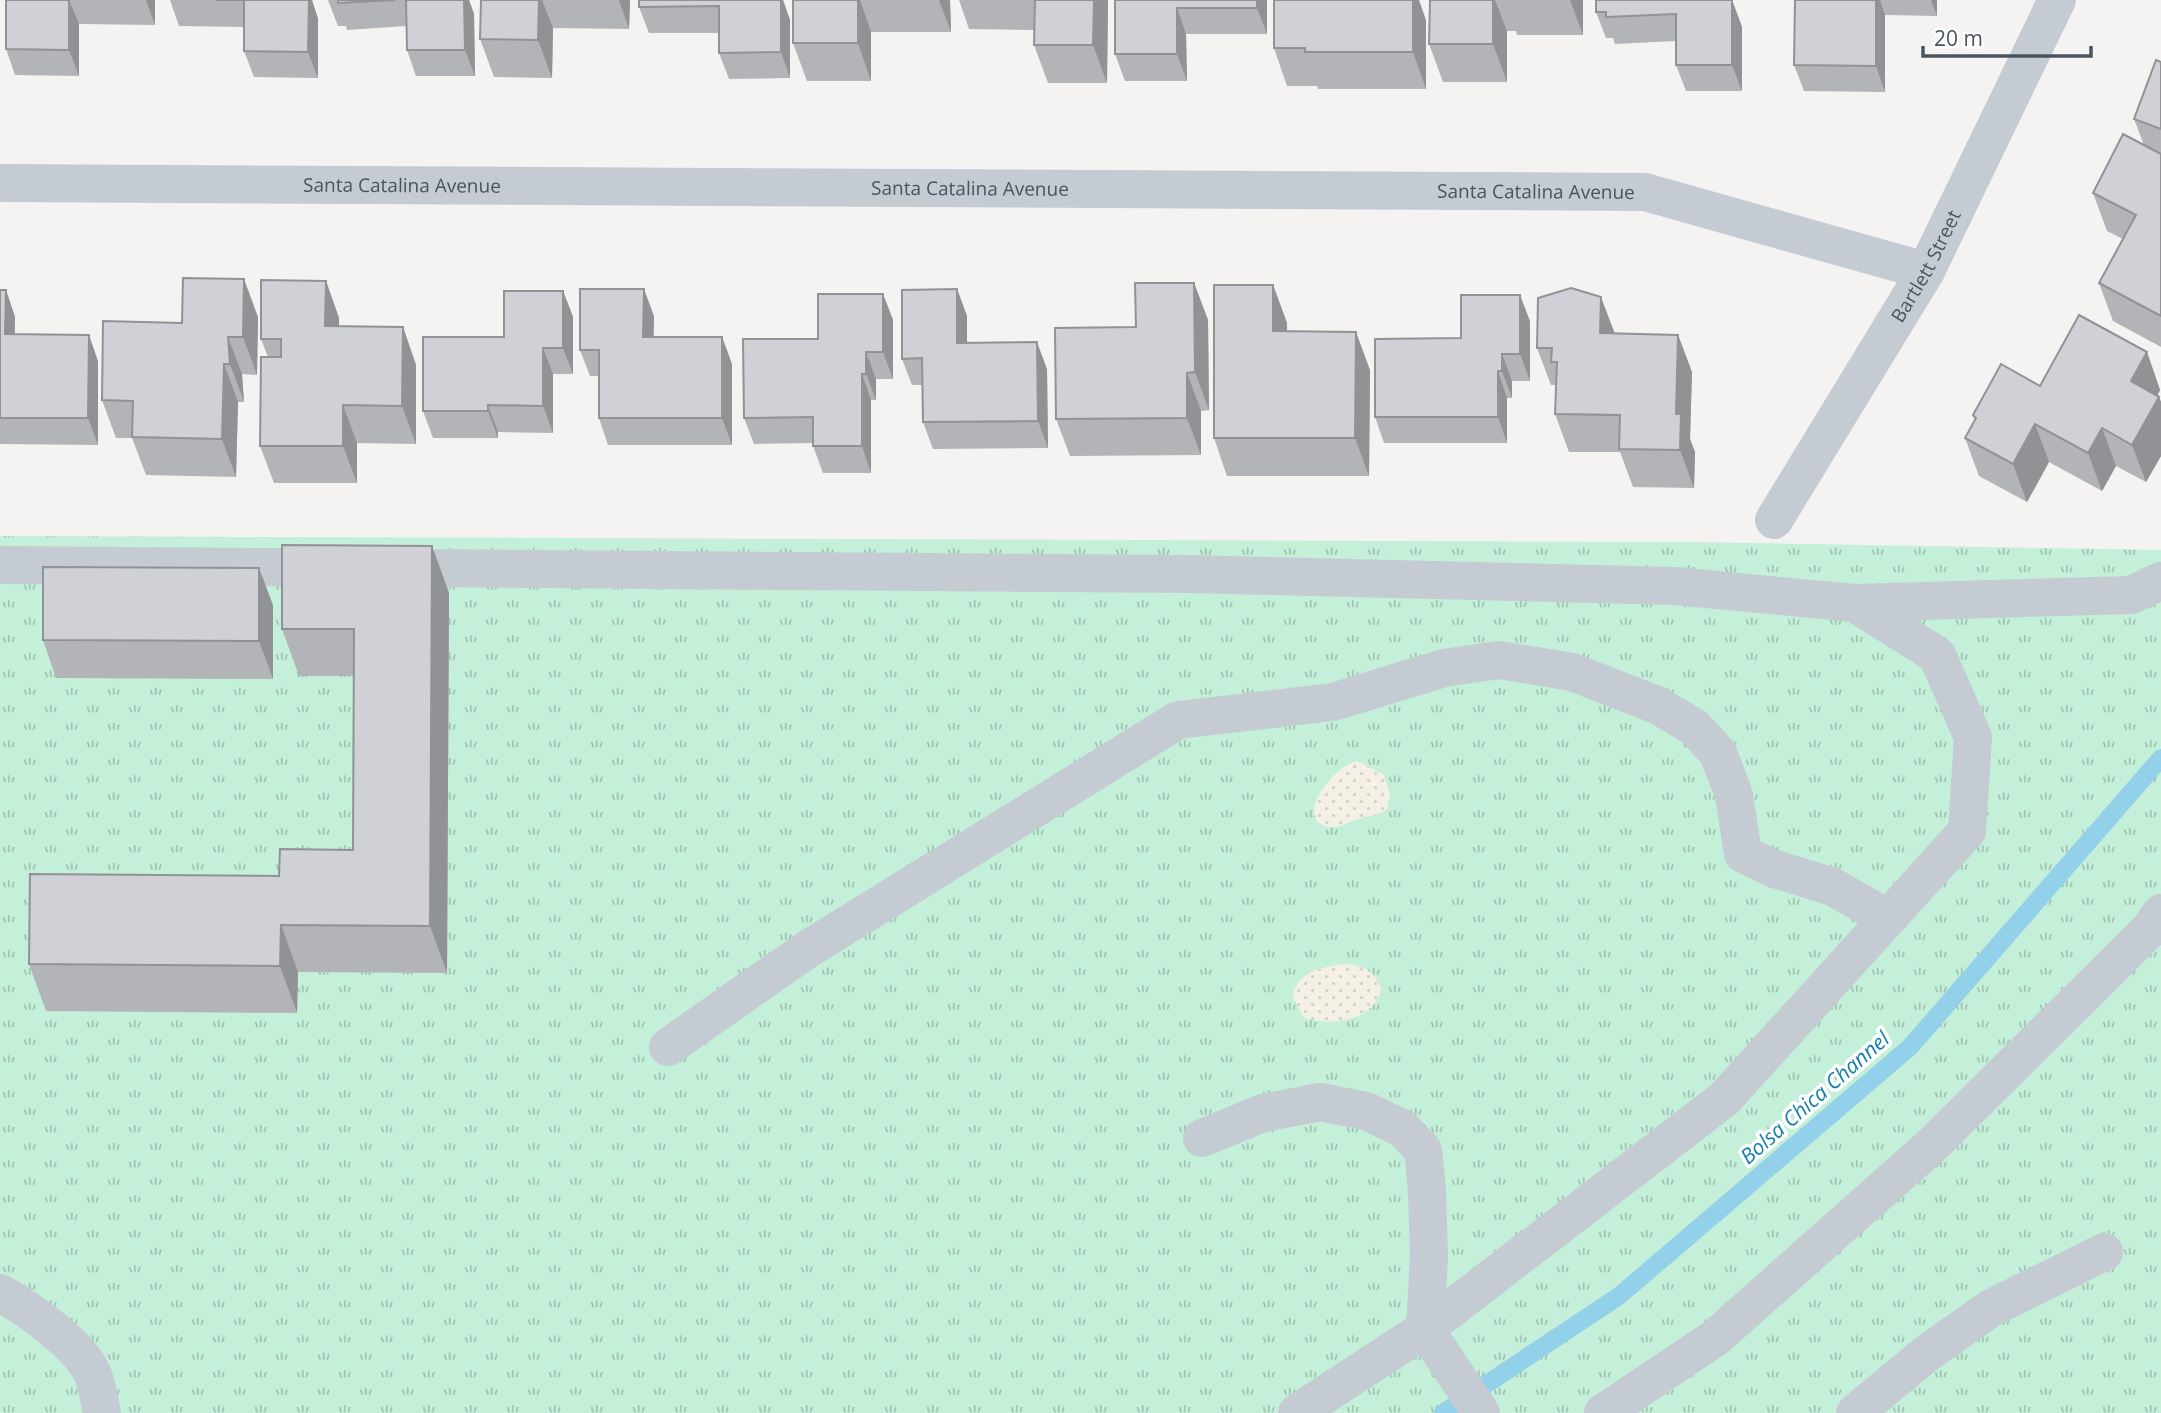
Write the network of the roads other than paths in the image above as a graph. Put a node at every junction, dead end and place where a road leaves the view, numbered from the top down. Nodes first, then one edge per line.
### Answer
1 (2057, 0) edge
2 (0, 183) edge
3 (1926, 271) junction
4 (1774, 520) dead end
5 (0, 565) edge
6 (2161, 581) edge
7 (1854, 603) junction
8 (2161, 913) edge
9 (1887, 918) junction
10 (668, 1047) dead end
11 (1202, 1138) dead end
12 (2105, 1252) dead end
13 (0, 1293) edge
14 (1432, 1340) junction
15 (102, 1413) edge
16 (1297, 1413) edge
17 (1481, 1413) edge
18 (1602, 1413) edge
19 (1855, 1413) edge

1 - 3 street, Bartlett Street
2 - 3 street, Santa Catalina Avenue
3 - 4 street, Bartlett Street
5 - 7 street
6 - 7 street
7 - 9 street
8 - 18 street
9 - 10 street
9 - 14 street
11 - 14 street
12 - 19 street
13 - 15 street
14 - 16 street
14 - 17 street

